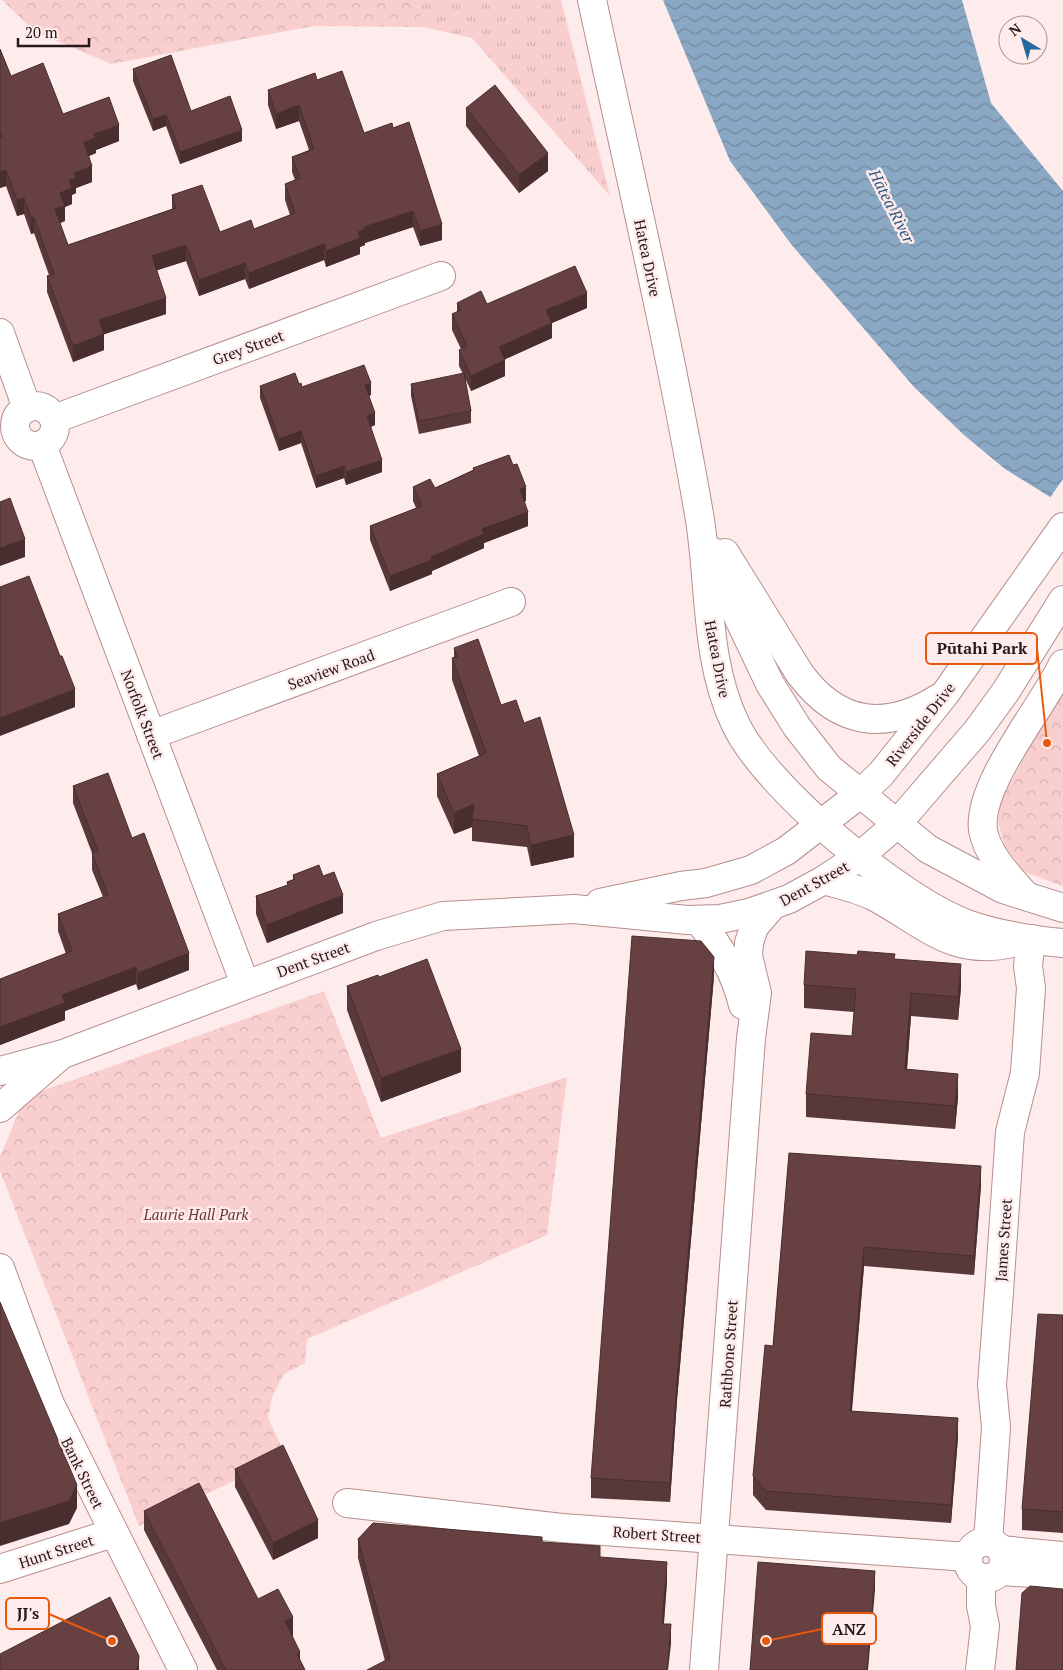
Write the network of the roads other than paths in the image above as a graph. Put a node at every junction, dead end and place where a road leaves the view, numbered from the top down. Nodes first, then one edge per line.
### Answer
1 (592, 0) edge
2 (441, 276) dead end
3 (0, 333) edge
4 (27, 408) junction
5 (54, 419) junction
6 (8, 436) edge
7 (42, 444) junction
8 (700, 518) junction
9 (1061, 529) edge
10 (1063, 600) edge
11 (511, 602) dead end
12 (1063, 664) edge
13 (945, 694) junction
14 (152, 736) junction
15 (860, 794) junction
16 (823, 824) junction
17 (896, 825) junction
18 (860, 856) junction
19 (824, 880) junction
20 (1028, 897) junction
21 (772, 906) junction
22 (1063, 908) edge
23 (574, 909) junction
24 (698, 920) junction
25 (1031, 939) junction
26 (1063, 943) edge
27 (245, 984) junction
28 (751, 1038) junction
29 (63, 1054) junction
30 (0, 1071) edge
31 (0, 1108) edge
32 (0, 1268) edge
33 (347, 1503) dead end
34 (113, 1533) junction
35 (715, 1539) junction
36 (1063, 1556) edge
37 (988, 1560) junction
38 (0, 1569) edge
39 (1063, 1575) edge
40 (183, 1670) edge
41 (704, 1670) edge
42 (980, 1670) edge

1 - 8 main road, Hatea Drive
2 - 5 main road, Grey Street
3 - 4 main road
4 - 5 main road
4 - 6 main road
5 - 7 main road
6 - 7 main road
7 - 14 main road, Norfolk Street
8 - 13 main road
8 - 15 main road, Hatea Drive
8 - 16 main road, Hatea Drive
9 - 13 main road, Riverside Drive
10 - 17 main road
11 - 14 main road, Seaview Road
12 - 20 main road
13 - 15 main road, Riverside Drive
14 - 27 main road, Norfolk Street
15 - 16 main road, Riverside Drive
15 - 17 main road, Hatea Drive
16 - 18 main road, Hatea Drive
16 - 23 main road, Dent Street
17 - 18 main road
17 - 20 main road
18 - 19 main road, Dent Street
18 - 25 main road, Dent Street
19 - 21 main road, Dent Street
19 - 25 main road
20 - 22 main road
21 - 24 main road, Dent Street
21 - 28 main road, Rathbone Street
23 - 24 main road, Dent Street
23 - 27 main road, Dent Street
24 - 28 main road, Rathbone Street
25 - 26 main road, Dent Street
25 - 37 main road, James Street
27 - 29 main road, Dent Street
28 - 35 main road, Rathbone Street
29 - 30 main road, Dent Street
29 - 31 main road, Dent Street
32 - 34 main road, Bank Street
33 - 35 main road, Robert Street
34 - 38 main road, Hunt Street
34 - 40 main road, Bank Street
35 - 37 main road, Robert Street
35 - 41 main road, Rathbone Street
36 - 37 main road, Robert Street
37 - 39 main road, Robert Street
37 - 42 main road, James Street

